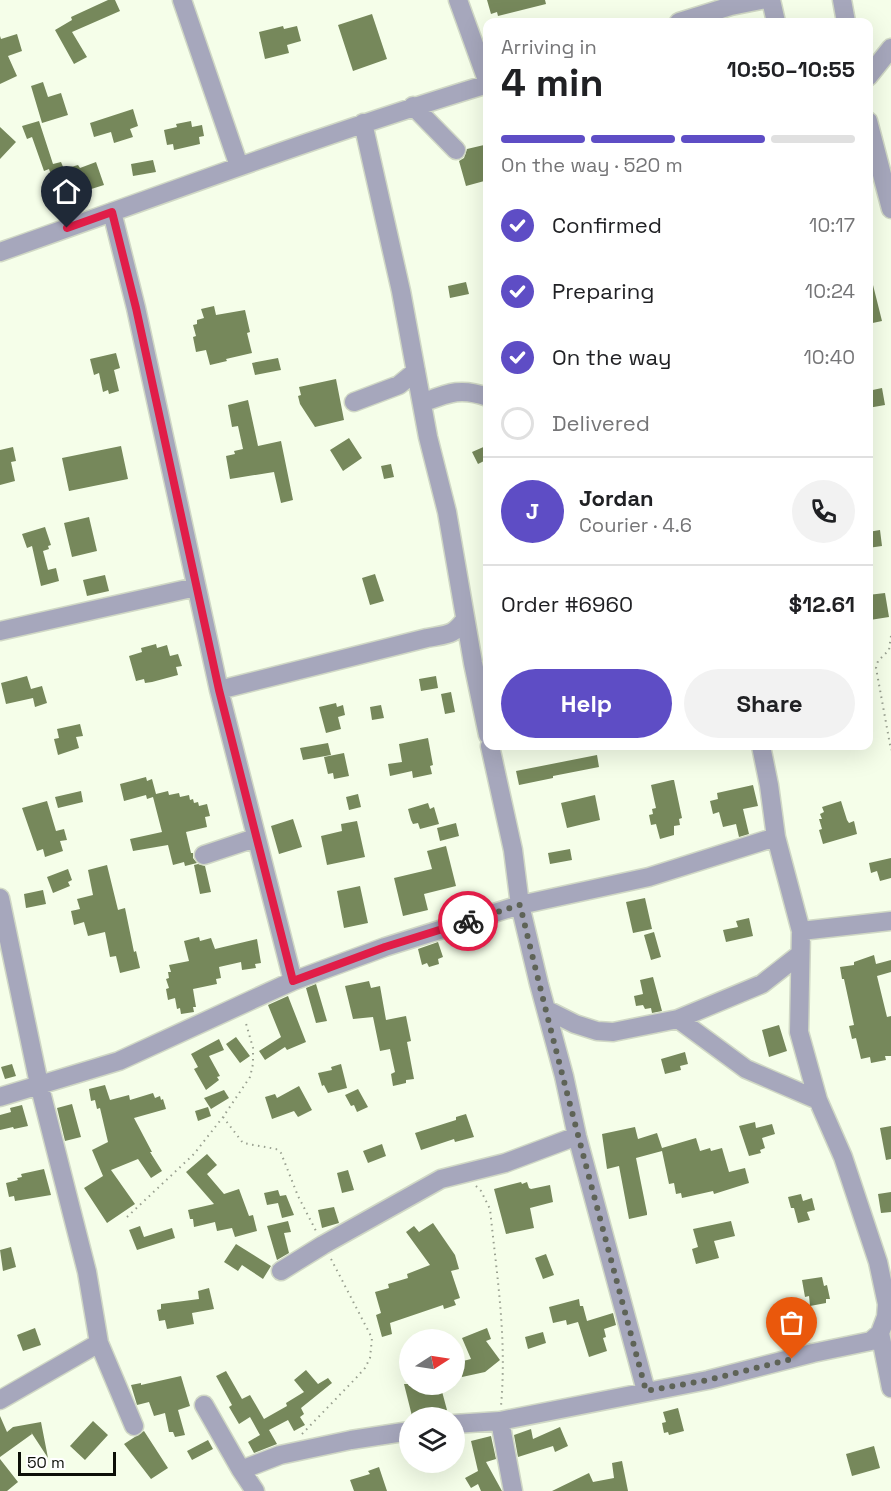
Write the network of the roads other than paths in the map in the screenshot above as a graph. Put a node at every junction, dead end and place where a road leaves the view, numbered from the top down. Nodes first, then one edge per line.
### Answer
1 (182, 0) edge
2 (458, 0) edge
3 (761, 0) edge
4 (771, 0) edge
5 (842, 0) edge
6 (730, 3) edge
7 (690, 18) edge
8 (775, 18) edge
9 (845, 18) edge
10 (891, 48) edge
11 (483, 69) edge
12 (873, 71) edge
13 (483, 85) edge
14 (413, 106) junction
15 (363, 123) junction
16 (873, 139) edge
17 (456, 150) dead end
18 (239, 166) junction
19 (891, 205) edge
20 (112, 212) junction
21 (0, 252) edge
22 (416, 371) junction
23 (483, 396) edge
24 (354, 402) dead end
25 (422, 403) junction
26 (196, 587) junction
27 (465, 619) junction
28 (0, 631) edge
29 (219, 690) junction
30 (483, 710) edge
31 (491, 750) edge
32 (762, 750) edge
33 (776, 837) junction
34 (255, 838) junction
35 (204, 855) dead end
36 (520, 905) junction
37 (1, 907) edge
38 (891, 921) edge
39 (801, 931) junction
40 (799, 955) junction
41 (293, 981) junction
42 (547, 1010) junction
43 (678, 1020) junction
44 (39, 1084) junction
45 (0, 1097) edge
46 (818, 1100) junction
47 (577, 1136) junction
48 (281, 1271) dead end
49 (886, 1323) edge
50 (99, 1343) junction
51 (891, 1388) edge
52 (646, 1391) junction
53 (0, 1400) edge
54 (204, 1405) dead end
55 (500, 1421) junction
56 (465, 1423) edge
57 (134, 1426) dead end
58 (399, 1433) edge
59 (241, 1470) junction
60 (255, 1491) edge
61 (513, 1491) edge

1 - 18 street
2 - 11 street
3 - 6 street
4 - 8 street
5 - 9 street
6 - 7 street
10 - 12 street
13 - 14 street
14 - 15 street
14 - 17 street
15 - 18 street
15 - 22 street
16 - 19 street
18 - 20 street
20 - 21 street
20 - 26 street
22 - 24 street
22 - 25 street
23 - 25 street
25 - 27 street
26 - 28 street
26 - 29 street
27 - 29 street
27 - 30 street
29 - 34 street
31 - 36 street
32 - 33 street
33 - 36 street
33 - 39 street
34 - 35 street
34 - 41 street
36 - 41 street
36 - 42 street
37 - 44 street
38 - 39 street
39 - 40 street
40 - 43 street
40 - 46 street
41 - 44 street
42 - 43 street
42 - 47 street
43 - 46 street
44 - 45 street
44 - 50 street
46 - 49 street
47 - 48 street
47 - 52 street
49 - 51 street
49 - 52 street
50 - 53 street
50 - 57 street
52 - 55 street
54 - 59 street
55 - 56 street
55 - 61 street
58 - 59 street
59 - 60 street

